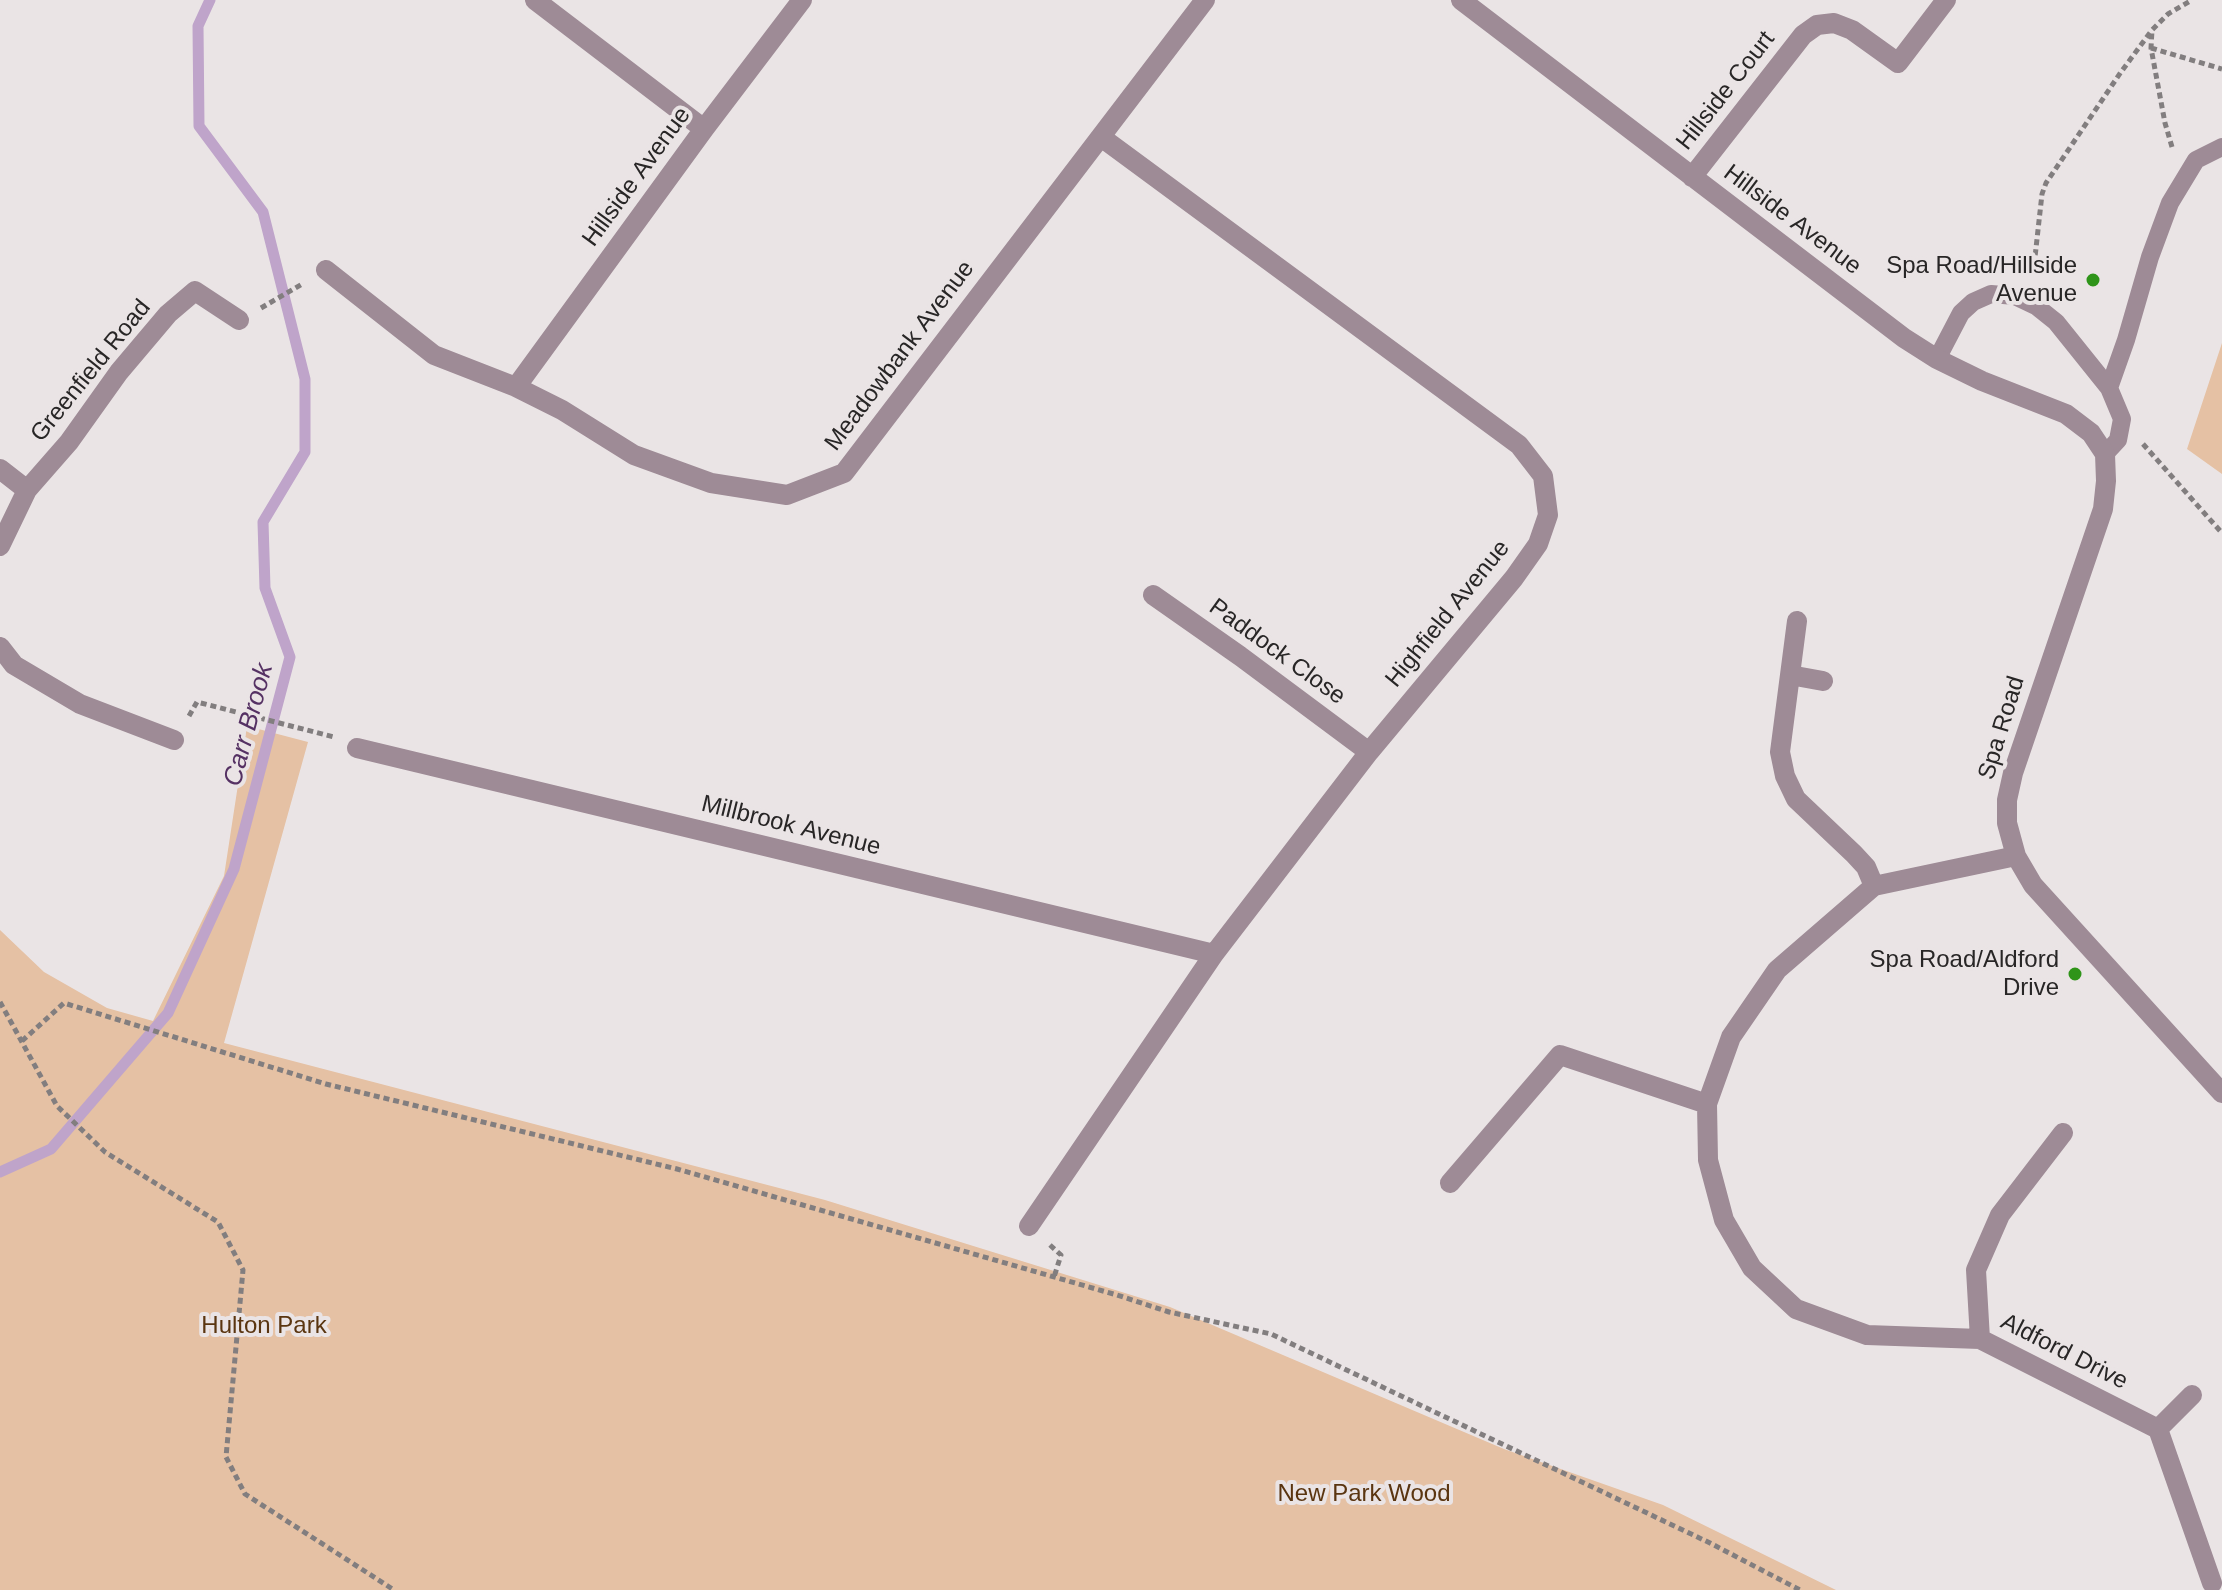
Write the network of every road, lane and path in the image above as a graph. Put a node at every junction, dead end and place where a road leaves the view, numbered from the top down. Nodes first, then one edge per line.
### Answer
1 (535, 0) edge
2 (802, 0) edge
3 (1205, 0) edge
4 (1461, 0) edge
5 (1946, 0) edge
6 (2192, 0) edge
7 (2152, 30) junction
8 (2151, 48) junction
9 (2222, 69) edge
10 (704, 129) junction
11 (1101, 137) junction
12 (2222, 147) edge
13 (1692, 177) junction
14 (2182, 182) junction
15 (326, 270) dead end
16 (306, 282) dead end
17 (2030, 303) junction
18 (262, 307) dead end
19 (239, 320) dead end
20 (1937, 359) junction
21 (516, 387) junction
22 (2109, 388) junction
23 (2122, 419) junction
24 (2105, 454) junction
25 (0, 469) edge
26 (27, 490) junction
27 (2222, 533) edge
28 (0, 546) edge
29 (1153, 595) dead end
30 (1797, 621) dead end
31 (0, 647) edge
32 (1790, 675) junction
33 (1823, 681) dead end
34 (174, 740) joint
35 (357, 748) joint
36 (1369, 752) junction
37 (2016, 856) junction
38 (1874, 886) junction
39 (1214, 954) junction
40 (0, 1002) edge
41 (22, 1041) junction
42 (2222, 1093) edge
43 (1707, 1104) junction
44 (2063, 1133) dead end
45 (1450, 1183) dead end
46 (1029, 1226) dead end
47 (1980, 1339) junction
48 (2192, 1395) dead end
49 (2158, 1429) junction
50 (2212, 1583) dead end
51 (394, 1590) edge
52 (1800, 1590) edge

1 - 10 street
2 - 10 street, Hillside Avenue
3 - 11 street, Meadowbank Avenue
4 - 13 street, Hillside Avenue
5 - 13 street, Hillside Court
6 - 7 path
7 - 8 path
7 - 17 path
8 - 9 path
8 - 14 path
10 - 21 street, Hillside Avenue
11 - 21 street, Meadowbank Avenue
11 - 36 street, Highfield Avenue
12 - 14 lane
13 - 20 street, Hillside Avenue
14 - 22 lane
15 - 21 street, Meadowbank Avenue
16 - 18 path
17 - 20 lane
17 - 22 lane
19 - 26 street, Greenfield Road
20 - 24 street, Hillside Avenue
22 - 23 lane
23 - 24 lane
23 - 27 path
24 - 37 street, Spa Road
25 - 26 street
26 - 28 street, Greenfield Road
29 - 36 street, Paddock Close
30 - 32 street
31 - 34 street
32 - 33 street
32 - 38 street
34 - 35 path
35 - 39 street, Millbrook Avenue
36 - 39 street, Highfield Avenue
37 - 38 street, Aldford Drive
37 - 42 street, Spa Road
38 - 43 street, Aldford Drive
39 - 46 street, Highfield Avenue
40 - 41 path
41 - 51 path
41 - 52 path
43 - 45 street
43 - 47 street, Aldford Drive
44 - 47 street
47 - 49 street, Aldford Drive
48 - 49 street
49 - 50 street

